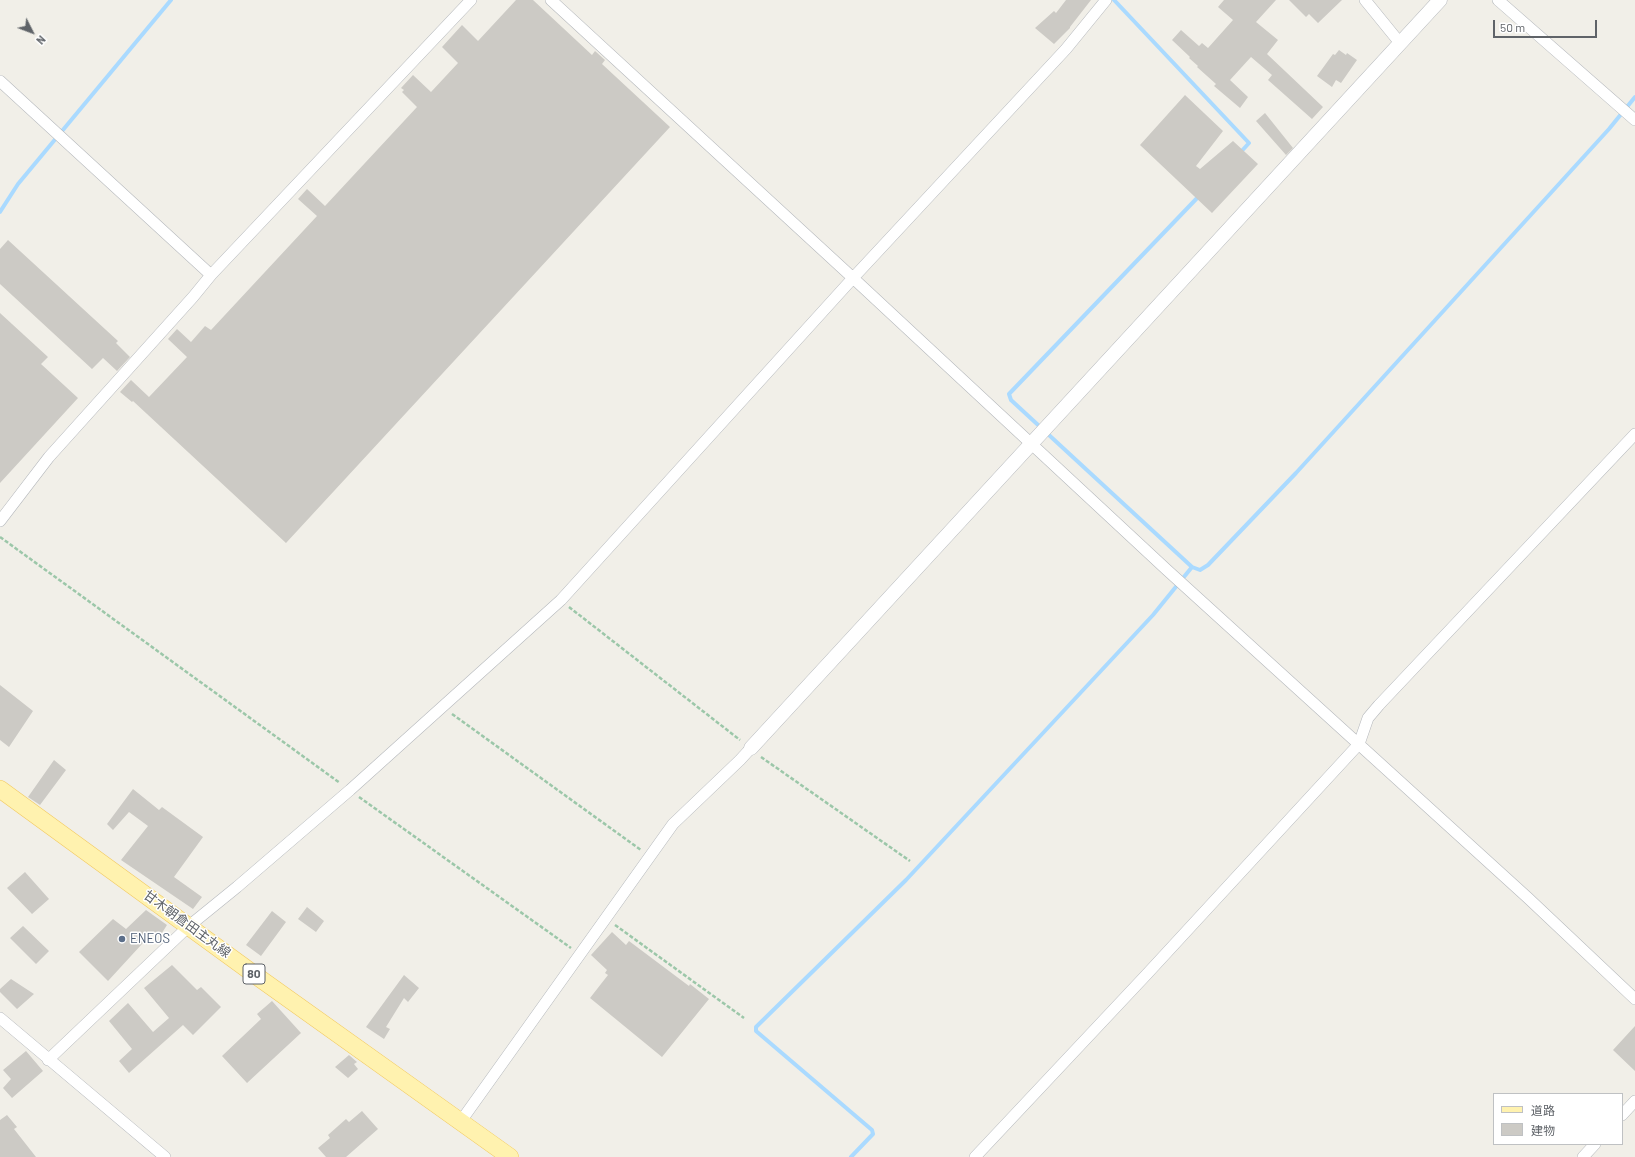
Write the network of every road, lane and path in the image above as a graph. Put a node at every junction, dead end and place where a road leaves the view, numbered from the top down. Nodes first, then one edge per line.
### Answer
1 (471, 0) edge
2 (551, 0) edge
3 (1106, 0) edge
4 (1365, 0) edge
5 (1440, 0) edge
6 (1498, 0) edge
7 (1400, 43) junction
8 (0, 81) edge
9 (1635, 120) edge
10 (211, 275) junction
11 (853, 278) junction
12 (1635, 434) edge
13 (1032, 444) junction
14 (0, 521) edge
15 (0, 537) edge
16 (561, 600) junction
17 (442, 707) junction
18 (1359, 744) junction
19 (750, 748) junction
20 (0, 789) edge
21 (350, 790) junction
22 (649, 857) junction
23 (910, 862) dead end
24 (605, 917) junction
25 (189, 926) junction
26 (579, 954) junction
27 (1635, 999) edge
28 (0, 1018) edge
29 (744, 1018) dead end
30 (48, 1060) junction
31 (1635, 1101) edge
32 (1623, 1114) edge
33 (461, 1121) junction
34 (1594, 1145) edge
35 (165, 1157) edge
36 (510, 1157) edge
37 (975, 1157) edge
38 (1583, 1157) edge

1 - 10 street
2 - 11 street
3 - 11 street
4 - 7 street
5 - 7 street
6 - 9 street
7 - 13 street
8 - 10 street
10 - 14 street
11 - 13 street
11 - 16 street
12 - 18 street
13 - 18 street
13 - 19 street
15 - 21 path
16 - 17 street
16 - 19 path
17 - 21 street
17 - 22 path
18 - 27 street
18 - 37 street
19 - 22 street
19 - 23 path
20 - 25 main road, 甘木朝倉田主丸線 / 80
21 - 25 street
21 - 26 path
22 - 24 street
24 - 26 street
24 - 29 path
25 - 30 street
25 - 33 main road, 甘木朝倉田主丸線 / 80
26 - 33 street
28 - 30 street
30 - 35 street
31 - 32 street
33 - 36 main road, 甘木朝倉田主丸線 / 80
34 - 38 street

